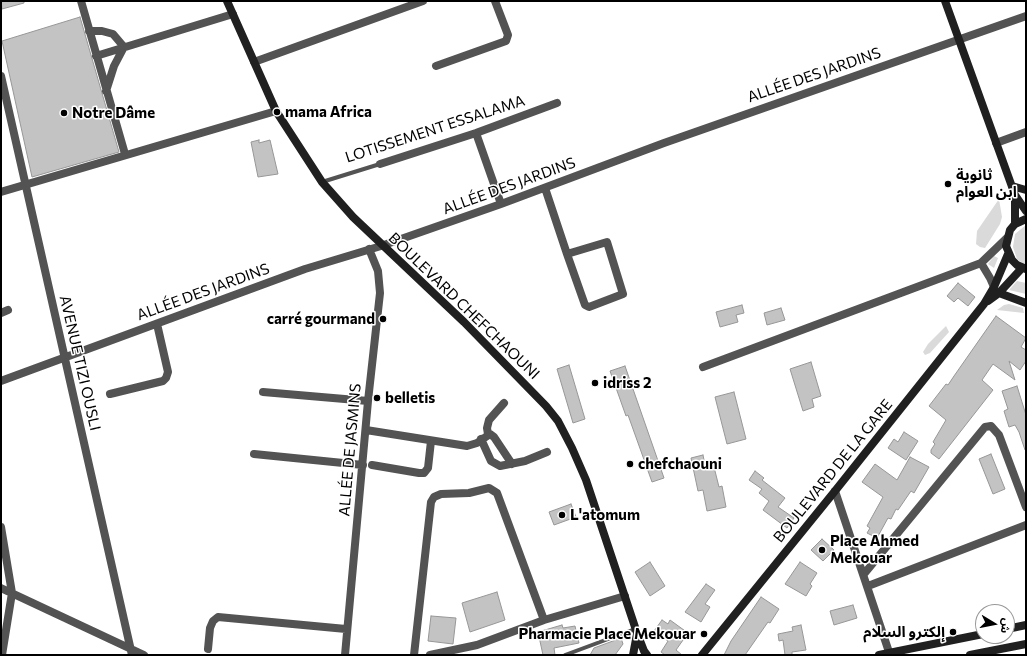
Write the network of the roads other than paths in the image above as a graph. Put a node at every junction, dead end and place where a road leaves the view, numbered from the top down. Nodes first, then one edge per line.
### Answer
1 (81, 1) edge
2 (227, 1) edge
3 (423, 1) edge
4 (495, 1) edge
5 (946, 1) edge
6 (233, 14) junction
7 (1026, 16) edge
8 (90, 31) junction
9 (959, 39) junction
10 (124, 46) junction
11 (96, 56) junction
12 (254, 62) junction
13 (436, 66) dead end
14 (1, 76) edge
15 (106, 91) junction
16 (557, 103) dead end
17 (276, 111) junction
18 (5, 113) edge
19 (1026, 132) edge
20 (476, 133) junction
21 (996, 143) junction
22 (125, 154) junction
23 (380, 164) joint
24 (322, 182) junction
25 (26, 184) junction
26 (1012, 186) junction
27 (545, 188) junction
28 (1026, 190) edge
29 (1, 192) edge
30 (1015, 195) junction
31 (502, 204) junction
32 (1026, 211) edge
33 (1026, 219) edge
34 (1015, 224) junction
35 (1007, 238) junction
36 (381, 246) junction
37 (369, 249) junction
38 (567, 254) junction
39 (1008, 254) junction
40 (981, 263) junction
41 (1024, 268) edge
42 (996, 290) junction
43 (1026, 302) edge
44 (157, 324) junction
45 (64, 359) junction
46 (703, 367) dead end
47 (1, 381) edge
48 (263, 392) dead end
49 (110, 394) dead end
50 (368, 401) junction
51 (504, 404) dead end
52 (366, 430) junction
53 (484, 437) junction
54 (432, 441) junction
55 (547, 452) dead end
56 (254, 454) dead end
57 (512, 464) junction
58 (363, 465) junction
59 (372, 465) dead end
60 (835, 492) junction
61 (1026, 507) edge
62 (1, 526) edge
63 (1026, 526) edge
64 (864, 574) junction
65 (868, 586) junction
66 (1, 588) edge
67 (12, 593) junction
68 (625, 596) junction
69 (544, 620) junction
70 (1026, 625) edge
71 (1015, 627) edge
72 (346, 629) junction
73 (636, 631) junction
74 (975, 636) edge
75 (1026, 644) edge
76 (208, 649) dead end
77 (131, 652) edge
78 (645, 654) edge
79 (890, 654) edge
80 (2, 655) edge
81 (144, 655) edge
82 (345, 655) edge
83 (414, 655) edge
84 (430, 655) edge
85 (565, 655) edge
86 (633, 655) edge
87 (702, 655) edge
88 (879, 655) edge
89 (970, 655) edge

1 - 8 street
2 - 6 street, BOULEVARD CHEFCHAOUNI
3 - 12 street
4 - 13 street
5 - 9 street
6 - 10 street
6 - 12 street, BOULEVARD CHEFCHAOUNI
7 - 9 street, ALLÉE DES JARDINS
8 - 10 street
8 - 11 street
9 - 21 street
9 - 27 street, ALLÉE DES JARDINS
10 - 11 street
10 - 15 street
11 - 15 street
12 - 17 street, BOULEVARD CHEFCHAOUNI
14 - 18 street, AVENUE TIZI OUSLI
15 - 22 street
16 - 20 street, LOTISSEMENT ESSALAMA
17 - 22 street
17 - 24 street, BOULEVARD CHEFCHAOUNI
18 - 25 street, AVENUE TIZI OUSLI
19 - 21 street
20 - 23 street, LOTISSEMENT ESSALAMA
20 - 31 street
21 - 26 street
22 - 25 street
23 - 24 lane, LOTISSEMENT ESSALAMA
24 - 36 street, BOULEVARD CHEFCHAOUNI
25 - 29 street
25 - 45 street, AVENUE TIZI OUSLI
26 - 28 street
26 - 30 street
27 - 31 street, ALLÉE DES JARDINS
27 - 38 street
30 - 32 street
30 - 34 street
31 - 36 street, ALLÉE DES JARDINS
33 - 34 street
34 - 35 street
35 - 39 street
35 - 40 street
36 - 37 street, ALLÉE DES JARDINS
36 - 68 street, BOULEVARD CHEFCHAOUNI
37 - 44 street, ALLÉE DES JARDINS
37 - 50 street, ALLÉE DE JASMINS
38 - 38 street
39 - 41 street
39 - 42 street, BOULEVARD DE LA GARE
40 - 42 street
40 - 46 street
41 - 42 street, BOULEVARD DE LA GARE
42 - 43 street
42 - 60 street, BOULEVARD DE LA GARE
44 - 45 street, ALLÉE DES JARDINS
44 - 49 street
45 - 47 street, ALLÉE DES JARDINS
45 - 77 street, AVENUE TIZI OUSLI
48 - 50 street
50 - 52 street, ALLÉE DE JASMINS
51 - 53 street
52 - 54 street
52 - 58 street, ALLÉE DE JASMINS
53 - 54 street
53 - 57 street
53 - 57 street
54 - 59 street
55 - 57 street
56 - 58 street
58 - 72 street, ALLÉE DE JASMINS
60 - 64 street
60 - 87 street, BOULEVARD DE LA GARE
61 - 64 street
62 - 67 street
63 - 65 street
64 - 65 street
65 - 79 street
66 - 67 street
67 - 77 street
67 - 80 street
68 - 69 street
68 - 73 street, BOULEVARD CHEFCHAOUNI
69 - 83 street
69 - 84 street
70 - 71 street
72 - 76 street
72 - 82 street, ALLÉE DE JASMINS
73 - 78 street, BOULEVARD CHEFCHAOUNI
73 - 85 lane
73 - 86 street
74 - 79 street
75 - 89 street
77 - 81 street
79 - 88 street

